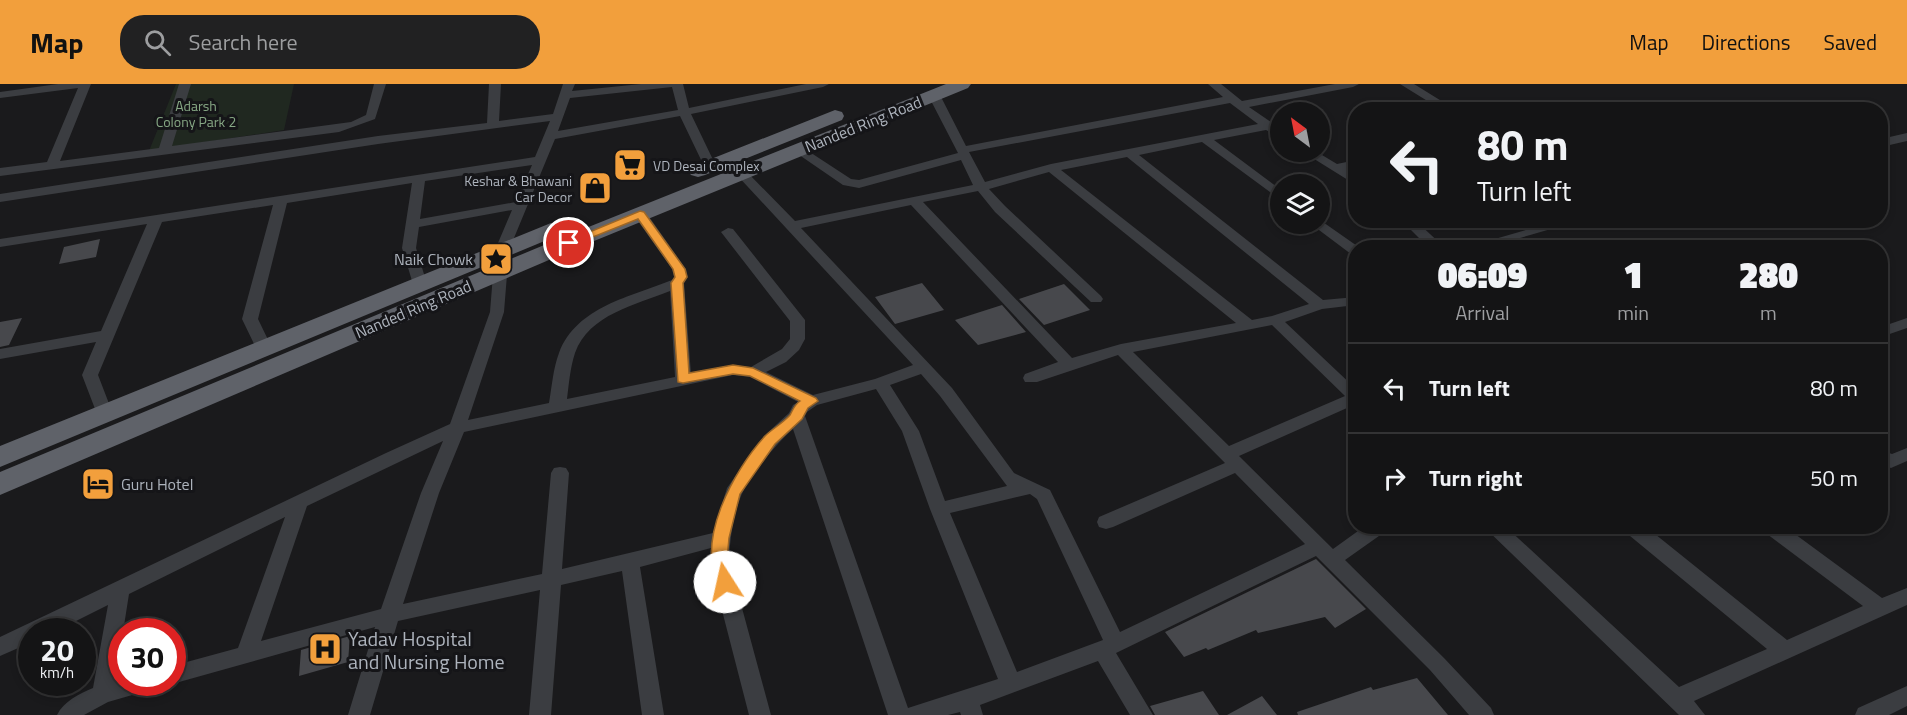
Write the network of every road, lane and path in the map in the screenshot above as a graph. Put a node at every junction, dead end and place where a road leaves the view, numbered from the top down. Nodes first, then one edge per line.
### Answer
1 (84, 84) edge
2 (185, 84) edge
3 (380, 84) edge
4 (495, 84) edge
5 (675, 84) edge
6 (824, 84) edge
7 (962, 84) edge
8 (1214, 84) edge
9 (1353, 84) edge
10 (1406, 84) edge
11 (568, 89) edge
12 (925, 90) edge
13 (0, 95) edge
14 (1236, 102) junction
15 (1437, 102) edge
16 (684, 112) junction
17 (558, 117) junction
18 (493, 125) junction
19 (1268, 126) joint
20 (549, 136) junction
21 (1907, 137) edge
22 (1204, 138) junction
23 (1888, 141) edge
24 (165, 149) junction
25 (798, 150) junction
26 (963, 153) junction
27 (1129, 153) junction
28 (538, 160) junction
29 (1325, 162) edge
30 (52, 164) junction
31 (710, 166) junction
32 (1348, 166) edge
33 (1051, 168) junction
34 (1335, 168) junction
35 (0, 172) edge
36 (741, 173) junction
37 (1348, 176) edge
38 (419, 180) junction
39 (981, 187) junction
40 (1270, 188) edge
41 (0, 198) edge
42 (914, 200) junction
43 (281, 201) junction
44 (520, 205) junction
45 (640, 214) junction
46 (156, 220) junction
47 (412, 224) junction
48 (792, 226) junction
49 (1416, 228) edge
50 (1544, 228) edge
51 (728, 232) dead end
52 (1330, 233) edge
53 (1429, 240) edge
54 (1502, 240) edge
55 (0, 243) edge
56 (1348, 245) edge
57 (501, 261) junction
58 (677, 283) junction
59 (420, 284) junction
60 (1096, 299) dead end
61 (1348, 302) edge
62 (1320, 305) junction
63 (1275, 320) junction
64 (1907, 323) edge
65 (1249, 325) junction
66 (1888, 330) edge
67 (107, 335) junction
68 (264, 348) junction
69 (1120, 349) junction
70 (0, 354) edge
71 (1069, 364) junction
72 (924, 367) junction
73 (753, 372) junction
74 (1031, 378) dead end
75 (683, 379) junction
76 (880, 383) junction
77 (1348, 390) edge
78 (811, 401) junction
79 (1348, 402) edge
80 (557, 407) junction
81 (105, 414) junction
82 (797, 416) junction
83 (457, 428) junction
84 (1907, 454) edge
85 (0, 457) edge
86 (1233, 459) junction
87 (1888, 460) edge
88 (560, 473) dead end
89 (0, 484) edge
90 (1031, 487) junction
91 (299, 503) junction
92 (939, 509) junction
93 (1106, 522) dead end
94 (1363, 534) edge
95 (1501, 534) edge
96 (1641, 534) edge
97 (1781, 534) edge
98 (721, 538) junction
99 (1326, 552) junction
100 (630, 562) junction
101 (552, 580) junction
102 (120, 590) junction
103 (1907, 596) edge
104 (1881, 608) junction
105 (389, 615) junction
106 (61, 618) edge
107 (18, 639) edge
108 (0, 647) edge
109 (1109, 647) junction
110 (1784, 651) junction
111 (246, 656) junction
112 (186, 671) edge
113 (1011, 684) junction
114 (108, 692) edge
115 (103, 693) junction
116 (1907, 696) edge
117 (1676, 699) junction
118 (970, 708) edge
119 (68, 715) edge
120 (359, 715) edge
121 (540, 715) edge
122 (653, 715) edge
123 (760, 715) edge
124 (899, 715) edge
125 (915, 715) edge
126 (1142, 715) edge
127 (1483, 715) edge
128 (1694, 715) edge
129 (1866, 715) edge

1 - 13 street
1 - 30 street
2 - 24 street
3 - 24 street
4 - 18 street
5 - 11 street
5 - 16 street
6 - 16 street
7 - 12 highway, Nanded Ring Road
8 - 14 street
9 - 14 street
10 - 15 street
11 - 17 street
12 - 25 highway, Nanded Ring Road
12 - 26 street
12 - 31 highway
14 - 19 street
14 - 26 street
16 - 20 street
16 - 31 street
17 - 18 street
17 - 20 street
18 - 41 street
19 - 22 street
20 - 28 street
21 - 23 street
22 - 27 street
22 - 40 street
24 - 30 street
25 - 26 street
25 - 36 highway, Nanded Ring Road
26 - 39 street
27 - 33 street
27 - 62 street
28 - 38 street
28 - 44 street
29 - 34 street
30 - 35 street
31 - 57 highway
32 - 34 street
33 - 39 street
33 - 65 street
34 - 37 street
36 - 45 highway, Nanded Ring Road
36 - 48 street
38 - 43 street
38 - 47 street
39 - 42 street
39 - 60 street
42 - 48 street
42 - 71 street
43 - 46 street
43 - 68 street
44 - 47 street
44 - 57 street
45 - 57 highway, Nanded Ring Road
45 - 58 street
46 - 55 street
46 - 67 street
47 - 59 street
48 - 72 street
49 - 53 street
50 - 54 lane
51 - 73 street
52 - 56 street
57 - 59 highway
57 - 83 street
57 - 89 highway, Nanded Ring Road
58 - 75 street
58 - 80 street
59 - 68 highway
61 - 62 street
62 - 63 street
63 - 65 street
63 - 77 street
64 - 66 street
65 - 69 street
67 - 70 street
67 - 81 street
68 - 81 highway
69 - 71 street
69 - 86 street
71 - 74 street
72 - 76 street
72 - 90 street
73 - 75 street
73 - 78 street
75 - 80 street
76 - 78 street
76 - 92 street
78 - 82 street
79 - 86 street
80 - 83 street
81 - 85 highway
82 - 98 street
82 - 124 street
83 - 91 street
83 - 105 street
84 - 87 street
86 - 93 street
86 - 99 street
88 - 101 street
90 - 92 street
90 - 109 street
91 - 102 street
91 - 111 street
92 - 113 street
94 - 99 street
95 - 117 street
96 - 110 street
97 - 104 street
98 - 100 street
98 - 123 street
99 - 109 street
99 - 127 street
100 - 101 street
100 - 122 street
101 - 105 street
101 - 121 street
102 - 106 street
102 - 115 street
103 - 104 street
104 - 110 street
105 - 111 street
105 - 120 street
107 - 108 street
109 - 113 street
109 - 126 street
110 - 117 street
111 - 112 street
113 - 118 street
114 - 115 street
115 - 119 street
116 - 129 street
117 - 128 street
118 - 125 street

